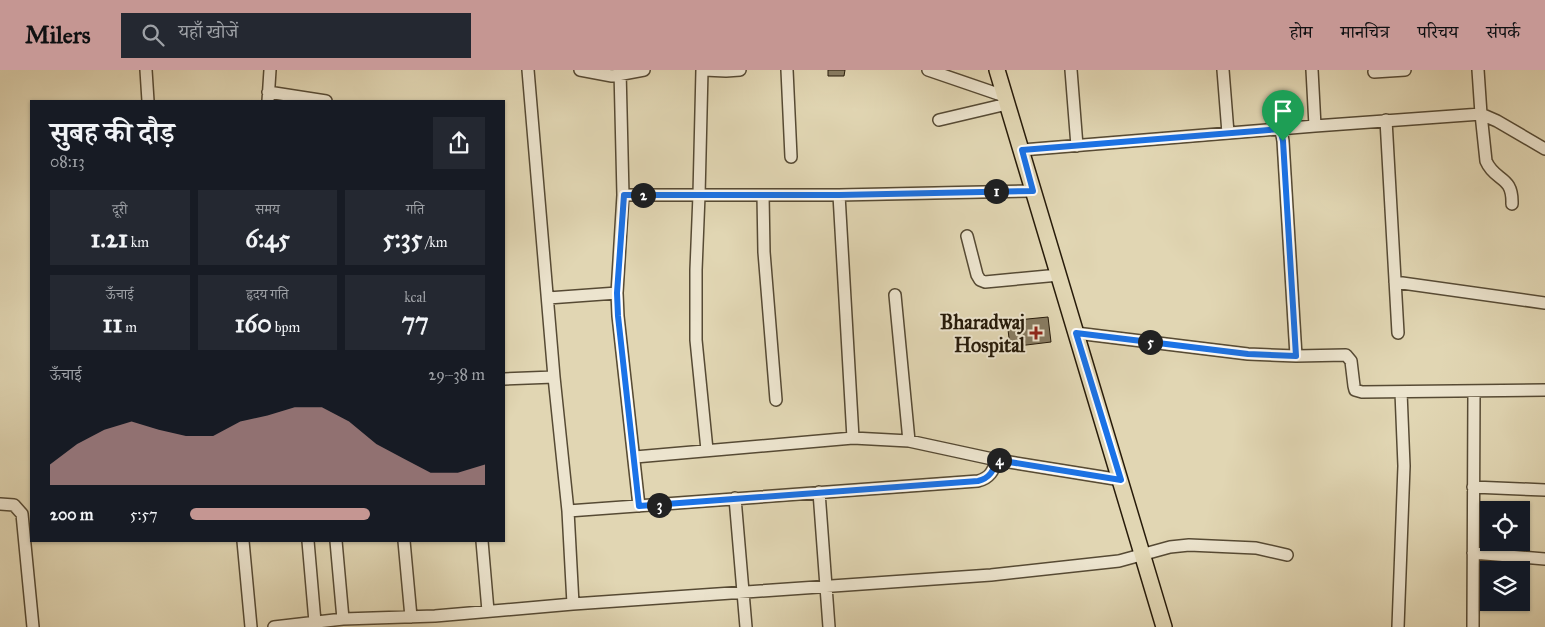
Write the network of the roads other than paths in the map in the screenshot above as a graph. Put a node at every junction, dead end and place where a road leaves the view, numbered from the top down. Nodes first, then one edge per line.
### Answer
1 (146, 70) edge
2 (270, 70) edge
3 (528, 70) edge
4 (580, 70) edge
5 (644, 70) edge
6 (703, 70) edge
7 (740, 70) edge
8 (787, 70) edge
9 (928, 70) edge
10 (997, 70) edge
11 (1071, 70) edge
12 (1223, 70) edge
13 (1312, 70) edge
14 (1405, 70) edge
15 (1478, 70) edge
16 (1374, 72) dead end
17 (620, 73) edge
18 (268, 97) edge
19 (148, 100) edge
20 (312, 100) edge
21 (1006, 100) junction
22 (1481, 114) junction
23 (939, 120) dead end
24 (1386, 120) junction
25 (1315, 126) junction
26 (1280, 129) junction
27 (1228, 133) junction
28 (1077, 146) junction
29 (1545, 149) edge
30 (1022, 150) junction
31 (791, 157) dead end
32 (1033, 191) junction
33 (624, 195) junction
34 (700, 195) junction
35 (763, 195) junction
36 (839, 195) junction
37 (1512, 204) dead end
38 (966, 236) dead end
39 (1059, 275) junction
40 (1395, 282) junction
41 (617, 293) junction
42 (895, 295) dead end
43 (548, 298) junction
44 (1545, 302) edge
45 (1076, 333) junction
46 (1398, 333) dead end
47 (1296, 356) junction
48 (554, 377) junction
49 (505, 379) edge
50 (1545, 390) edge
51 (1474, 391) junction
52 (1401, 392) junction
53 (776, 400) dead end
54 (853, 438) junction
55 (909, 441) junction
56 (708, 450) junction
57 (635, 457) junction
58 (997, 460) junction
59 (1121, 480) junction
60 (1473, 486) junction
61 (1545, 490) edge
62 (819, 492) junction
63 (735, 498) junction
64 (0, 504) edge
65 (639, 506) junction
66 (568, 511) junction
67 (243, 542) edge
68 (308, 542) edge
69 (336, 542) edge
70 (404, 542) edge
71 (482, 542) edge
72 (1473, 553) junction
73 (1143, 555) junction
74 (1287, 555) dead end
75 (1545, 559) edge
76 (826, 586) junction
77 (742, 591) junction
78 (573, 604) junction
79 (488, 611) junction
80 (411, 617) junction
81 (343, 619) junction
82 (315, 622) junction
83 (33, 627) edge
84 (251, 627) edge
85 (274, 627) edge
86 (746, 627) edge
87 (829, 627) edge
88 (1164, 627) edge
89 (1398, 627) edge
90 (1473, 627) edge

1 - 19 street
2 - 18 street
3 - 43 street
4 - 17 street
5 - 17 street
6 - 7 street
6 - 34 street
8 - 31 street
9 - 21 street
10 - 21 main road
11 - 28 street
12 - 27 street
13 - 25 street
14 - 16 street
15 - 22 street
17 - 33 street
18 - 20 street
21 - 23 street
21 - 30 main road
22 - 24 street
22 - 29 street
22 - 37 street
24 - 25 street
24 - 40 street
25 - 26 street
26 - 27 street
26 - 47 street
27 - 28 street
28 - 30 street
30 - 32 main road
32 - 36 street
32 - 39 main road
33 - 34 street
33 - 41 street
34 - 35 street
34 - 56 street
35 - 36 street
35 - 53 street
36 - 54 street
38 - 39 street
39 - 45 main road
40 - 44 street
40 - 46 street
41 - 43 street
41 - 57 street
42 - 55 street
43 - 48 street
45 - 47 street
45 - 59 main road
47 - 52 street
48 - 49 street
48 - 66 street
50 - 51 street
51 - 52 street
51 - 60 street
52 - 89 street
54 - 55 street
54 - 56 street
55 - 58 street
56 - 57 street
57 - 65 street
58 - 59 street
58 - 62 street
59 - 73 main road
60 - 61 street
60 - 72 street
62 - 63 street
62 - 76 street
63 - 65 street
63 - 77 street
64 - 83 street
65 - 66 street
66 - 78 street
67 - 84 street
68 - 82 street
69 - 81 street
70 - 80 street
71 - 79 street
72 - 75 street
72 - 90 street
73 - 74 street
73 - 76 street
73 - 88 main road
76 - 77 street
76 - 87 street
77 - 78 street
77 - 86 street
78 - 79 street
79 - 80 street
80 - 81 street
81 - 82 street
82 - 85 street

